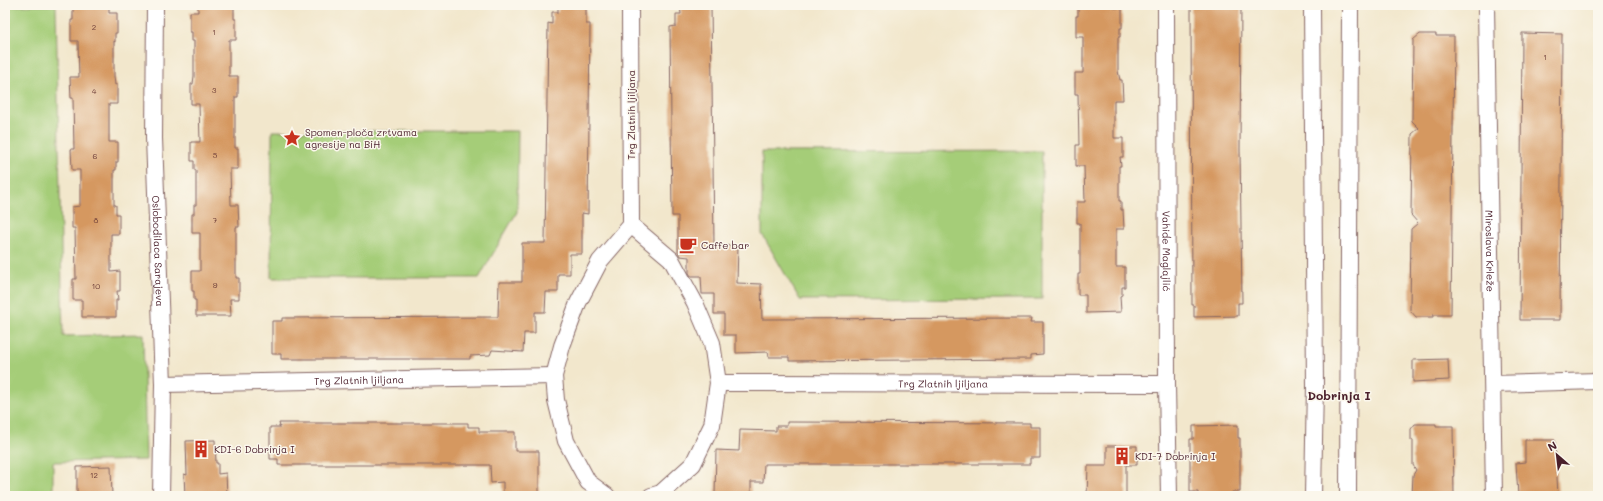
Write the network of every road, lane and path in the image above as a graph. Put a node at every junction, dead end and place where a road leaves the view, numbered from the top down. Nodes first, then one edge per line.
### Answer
1 (155, 5) edge
2 (630, 5) edge
3 (1166, 5) edge
4 (1312, 5) edge
5 (1350, 5) edge
6 (1486, 5) edge
7 (631, 226) junction
8 (554, 376) junction
9 (1598, 381) edge
10 (718, 383) junction
11 (163, 384) junction
12 (1167, 384) junction
13 (1492, 384) junction
14 (161, 496) edge
15 (607, 496) edge
16 (651, 496) edge
17 (1169, 496) edge
18 (1313, 496) edge
19 (1348, 496) edge
20 (1494, 496) edge

1 - 11 street, Oslobodilaca Sarajeva
2 - 7 street, Trg Zlatnih ljiljana
3 - 12 street, Vahide Maglajlić
4 - 18 street
5 - 19 street
6 - 13 street, Miroslava Krleže
7 - 8 street
7 - 10 street
8 - 11 street, Trg Zlatnih ljiljana
8 - 15 street
9 - 13 street
10 - 12 street, Trg Zlatnih ljiljana
10 - 16 street
11 - 14 street, Oslobodilaca Sarajeva
12 - 17 street, Vahide Maglajlić
13 - 20 street, Miroslava Krleže

